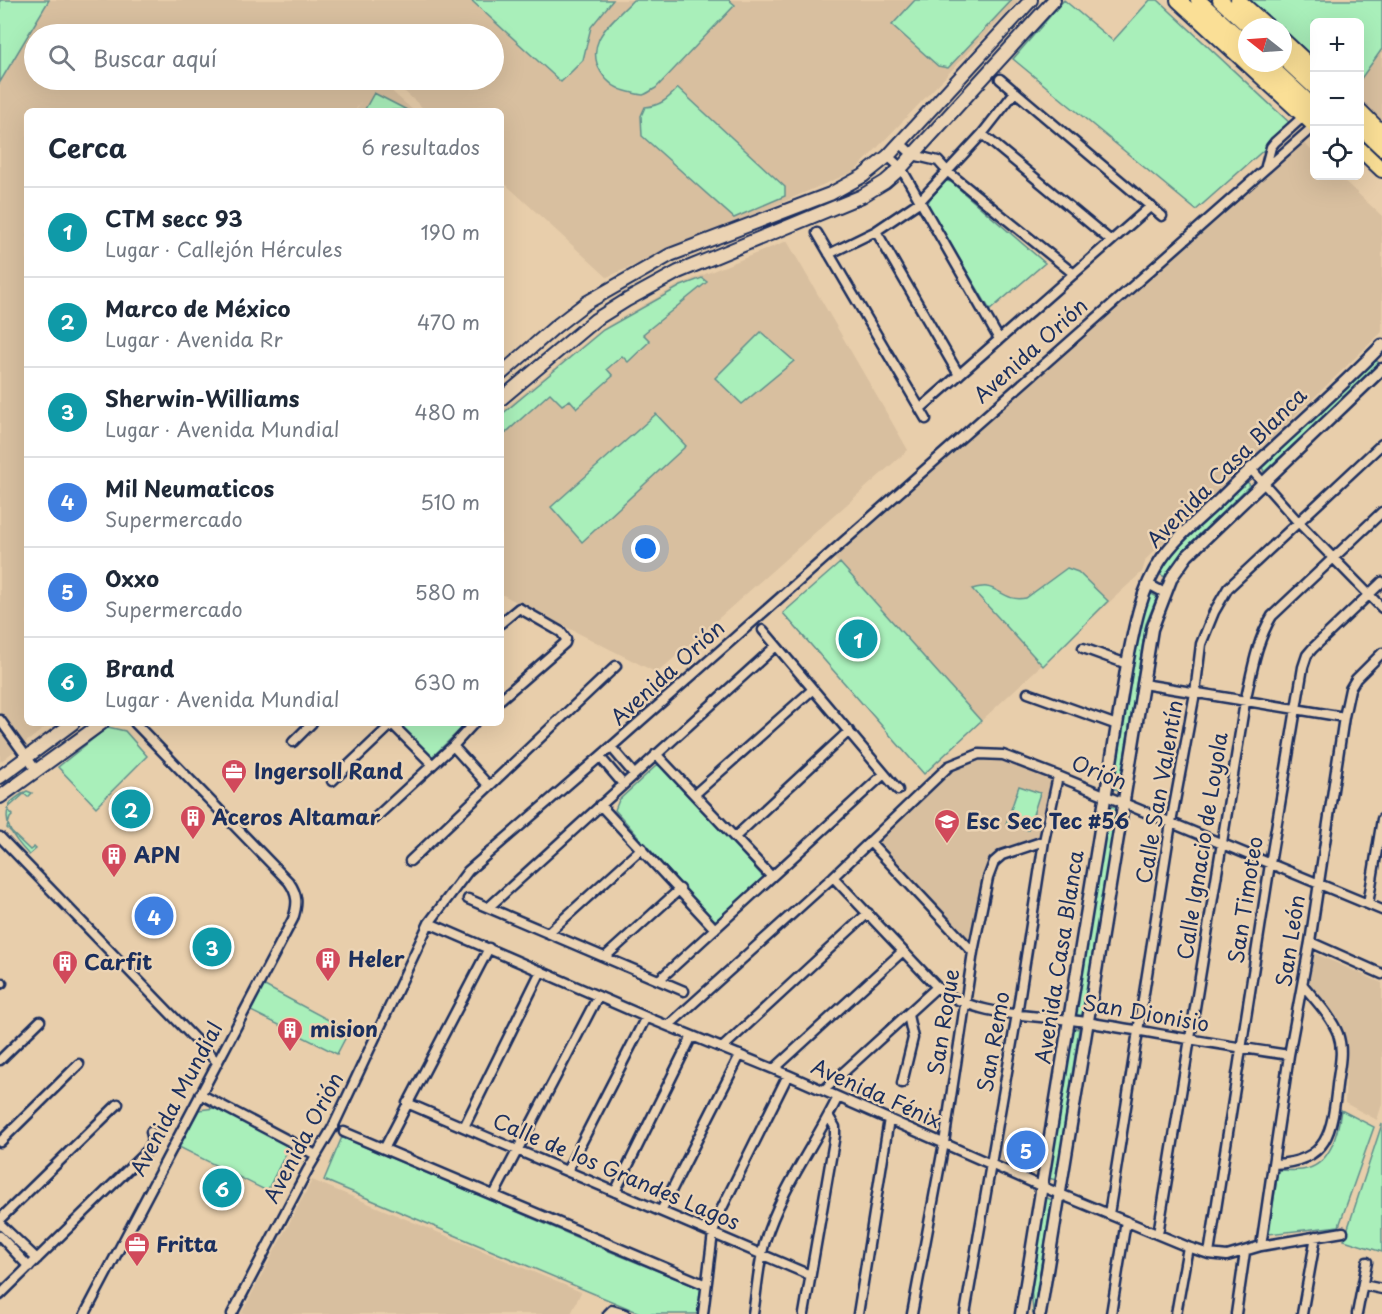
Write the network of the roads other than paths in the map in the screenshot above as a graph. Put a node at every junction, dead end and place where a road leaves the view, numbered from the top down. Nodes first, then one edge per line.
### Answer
1 (1031, 0) edge
2 (1054, 0) edge
3 (1178, 0) edge
4 (1198, 0) edge
5 (1220, 0) edge
6 (1238, 0) edge
7 (1240, 18) edge
8 (1258, 18) edge
9 (1238, 37) edge
10 (1292, 48) edge
11 (1310, 65) edge
12 (1292, 71) edge
13 (1278, 72) edge
14 (1000, 79) dead end
15 (1015, 92) junction
16 (1310, 98) edge
17 (1364, 116) edge
18 (1310, 129) edge
19 (1364, 132) edge
20 (1382, 133) edge
21 (982, 134) junction
22 (900, 143) junction
23 (1382, 148) edge
24 (1364, 154) edge
25 (913, 155) junction
26 (888, 156) junction
27 (1364, 161) edge
28 (1266, 167) junction
29 (901, 168) junction
30 (1382, 170) edge
31 (948, 172) junction
32 (919, 202) junction
33 (1150, 206) junction
34 (1162, 216) dead end
35 (876, 231) junction
36 (817, 233) dead end
37 (1111, 241) junction
38 (829, 255) junction
39 (1074, 274) junction
40 (999, 339) junction
41 (1381, 349) edge
42 (1382, 369) edge
43 (504, 371) edge
44 (959, 375) junction
45 (504, 397) edge
46 (920, 409) junction
47 (926, 419) dead end
48 (1382, 444) edge
49 (1250, 468) junction
50 (1263, 482) junction
51 (1382, 512) edge
52 (1299, 523) junction
53 (1333, 558) junction
54 (1382, 582) edge
55 (1148, 584) junction
56 (1165, 593) junction
57 (1369, 595) junction
58 (1382, 608) edge
59 (504, 620) edge
60 (763, 630) dead end
61 (776, 646) junction
62 (1083, 648) dead end
63 (1382, 653) edge
64 (1127, 664) junction
65 (616, 666) dead end
66 (1143, 684) junction
67 (812, 690) junction
68 (1028, 693) dead end
69 (1195, 693) junction
70 (504, 696) edge
71 (1245, 702) junction
72 (1295, 710) junction
73 (1344, 717) junction
74 (0, 720) edge
75 (1117, 725) junction
76 (68, 726) edge
77 (98, 726) edge
78 (138, 726) edge
79 (309, 726) edge
80 (389, 726) edge
81 (395, 726) edge
82 (471, 726) edge
83 (849, 731) junction
84 (293, 742) dead end
85 (453, 746) junction
86 (611, 747) junction
87 (656, 754) junction
88 (28, 757) junction
89 (600, 757) junction
90 (432, 764) junction
91 (36, 770) junction
92 (634, 774) junction
93 (884, 774) junction
94 (1058, 776) junction
95 (0, 777) edge
96 (333, 781) dead end
97 (623, 784) junction
98 (489, 786) junction
99 (898, 790) dead end
100 (695, 794) junction
101 (1105, 795) junction
102 (0, 797) edge
103 (1123, 802) junction
104 (600, 805) junction
105 (374, 819) dead end
106 (1382, 819) edge
107 (1172, 823) junction
108 (0, 837) edge
109 (735, 837) junction
110 (1044, 841) junction
111 (870, 842) junction
112 (1221, 844) junction
113 (642, 848) junction
114 (410, 861) dead end
115 (1270, 864) junction
116 (771, 876) junction
117 (833, 877) junction
118 (1318, 883) junction
119 (680, 889) junction
120 (468, 899) dead end
121 (1368, 904) junction
122 (489, 908) junction
123 (1382, 910) edge
124 (867, 913) junction
125 (429, 923) junction
126 (715, 929) junction
127 (548, 933) junction
128 (1310, 942) junction
129 (489, 948) junction
130 (903, 951) junction
131 (973, 952) junction
132 (605, 957) junction
133 (541, 971) junction
134 (1382, 974) edge
135 (658, 980) junction
136 (1303, 985) junction
137 (937, 987) junction
138 (684, 991) dead end
139 (598, 996) junction
140 (965, 1004) junction
141 (1017, 1014) junction
142 (908, 1015) junction
143 (646, 1017) junction
144 (1069, 1019) junction
145 (40, 1021) dead end
146 (1087, 1022) junction
147 (668, 1026) junction
148 (1138, 1032) junction
149 (692, 1036) junction
150 (1189, 1040) junction
151 (722, 1048) junction
152 (1241, 1048) junction
153 (740, 1055) junction
154 (1289, 1055) junction
155 (0, 1060) edge
156 (217, 1062) junction
157 (79, 1064) dead end
158 (774, 1069) junction
159 (788, 1075) junction
160 (902, 1083) dead end
161 (825, 1090) junction
162 (200, 1094) junction
163 (838, 1097) junction
164 (407, 1103) junction
165 (118, 1104) dead end
166 (829, 1117) junction
167 (889, 1119) junction
168 (464, 1127) junction
169 (151, 1132) dead end
170 (344, 1132) dead end
171 (0, 1142) edge
172 (944, 1143) junction
173 (384, 1149) junction
174 (517, 1150) junction
175 (316, 1155) junction
176 (991, 1164) junction
177 (1274, 1164) junction
178 (567, 1171) junction
179 (1043, 1187) junction
180 (615, 1192) junction
181 (1059, 1192) junction
182 (494, 1195) junction
183 (661, 1211) junction
184 (1109, 1214) junction
185 (1126, 1221) junction
186 (0, 1222) edge
187 (1343, 1232) dead end
188 (713, 1233) junction
189 (1158, 1234) junction
190 (0, 1236) edge
191 (1316, 1236) junction
192 (1261, 1246) junction
193 (1188, 1247) junction
194 (1245, 1252) junction
195 (762, 1254) junction
196 (1209, 1254) junction
197 (37, 1259) junction
198 (1367, 1262) dead end
199 (29, 1267) junction
200 (810, 1275) junction
201 (706, 1285) junction
202 (1363, 1285) junction
203 (1382, 1289) edge
204 (0, 1295) edge
205 (85, 1314) edge
206 (232, 1314) edge
207 (608, 1314) edge
208 (625, 1314) edge
209 (703, 1314) edge
210 (753, 1314) edge
211 (804, 1314) edge
212 (858, 1314) edge
213 (912, 1314) edge
214 (965, 1314) edge
215 (1021, 1314) edge
216 (1040, 1314) edge
217 (1111, 1314) edge
218 (1176, 1314) edge
219 (1236, 1314) edge
220 (1302, 1314) edge
221 (1357, 1314) edge

1 - 22 main road
2 - 25 main road
3 - 16 highway
4 - 9 highway
5 - 7 highway
6 - 8 highway
10 - 11 highway
12 - 16 highway
13 - 16 highway
14 - 15 street
15 - 21 street
15 - 33 street
16 - 28 street, Avenida Orión
17 - 20 highway
18 - 28 street, Avenida Orión
19 - 23 highway
21 - 31 street
21 - 37 street
22 - 25 street
22 - 26 main road
24 - 30 highway
25 - 29 main road
25 - 31 street
26 - 29 street
26 - 43 main road
27 - 30 highway
28 - 86 street, Avenida Orión
29 - 32 street
29 - 45 main road
31 - 32 street
31 - 39 street
32 - 35 street
32 - 40 street
33 - 34 street
33 - 37 street
35 - 38 street
35 - 44 street
36 - 38 street
37 - 39 street
38 - 46 street
39 - 40 street
40 - 44 street
41 - 49 street, Avenida Casa Blanca
42 - 50 street, Avenida Casa Blanca
44 - 46 street
46 - 47 street
48 - 52 street, Calle San Valentín
49 - 50 street
49 - 55 street, Avenida Casa Blanca
50 - 52 street
50 - 56 street, Avenida Casa Blanca
51 - 53 street, Calle Ignacio de Loyola
52 - 53 street
52 - 69 street, Calle San Valentín
53 - 57 street
53 - 71 street, Calle Ignacio de Loyola
54 - 57 street, San Timoteo
55 - 56 street
55 - 64 street, Avenida Casa Blanca
56 - 66 street, Avenida Casa Blanca
57 - 58 street
57 - 72 street, San Timoteo
59 - 70 street
60 - 61 street
61 - 67 street
61 - 87 street
62 - 64 street
63 - 73 street, San León
64 - 75 street, Avenida Casa Blanca
65 - 98 street
66 - 69 street
66 - 103 street, Avenida Casa Blanca
67 - 83 street
67 - 100 street
68 - 75 street
69 - 71 street
69 - 107 street, Calle San Valentín
71 - 72 street
71 - 112 street, Calle Ignacio de Loyola
72 - 73 street
72 - 115 street, San Timoteo
73 - 118 street, San León
74 - 88 street
75 - 101 street, Avenida Casa Blanca
76 - 88 main road
77 - 91 main road
78 - 156 street, Avenida Mundial
79 - 84 street
80 - 96 street
81 - 90 street
82 - 85 street
83 - 93 street
83 - 109 street
85 - 90 street
85 - 98 street
86 - 89 street, Avenida Orión
86 - 92 street
87 - 92 street
87 - 100 street
88 - 91 street
88 - 95 main road
89 - 97 street
89 - 125 street, Avenida Orión
90 - 105 street
91 - 102 main road
92 - 97 street
93 - 99 street
93 - 116 street
94 - 101 street, Orión
94 - 110 street, San Remo
94 - 111 street, Orión
97 - 104 street
98 - 114 street
100 - 109 street
101 - 103 street, Orión
101 - 144 street, Avenida Casa Blanca
103 - 107 street, Orión
103 - 146 street, Avenida Casa Blanca
104 - 113 street
104 - 122 street
106 - 121 street
107 - 112 street, Orión
107 - 148 street, Calle San Valentín
108 - 156 street
109 - 116 street
110 - 131 street, San Roque
110 - 141 street, San Remo
111 - 117 street, Orión
111 - 131 street
112 - 115 street, Orión
112 - 150 street, Calle Ignacio de Loyola
113 - 119 street
113 - 127 street
115 - 118 street, Orión
115 - 152 street, San Timoteo
116 - 126 street
117 - 124 street, San Dionisio
117 - 147 street, Orión
118 - 121 street, Orión
118 - 128 street, San León
119 - 126 street
119 - 132 street
120 - 122 street
121 - 123 street, Orión
122 - 127 street
124 - 130 street, San Dionisio
124 - 151 street
125 - 129 street, Avenida Fénix
125 - 175 street, Avenida Orión
126 - 135 street
127 - 132 street
128 - 134 street
128 - 136 street, San León
129 - 133 street, Avenida Fénix
129 - 164 street
130 - 137 street, San Dionisio
130 - 158 street
131 - 140 street, San Roque
132 - 135 street
133 - 139 street, Avenida Fénix
133 - 168 street
135 - 138 street
136 - 154 street, San León
136 - 177 street
137 - 140 street, San Dionisio
137 - 142 street
139 - 143 street, Avenida Fénix
139 - 174 street
140 - 141 street, San Dionisio
140 - 172 street, San Roque
141 - 144 street, San Dionisio
141 - 176 street, San Remo
142 - 160 street
142 - 161 street
143 - 147 street, Avenida Fénix
143 - 178 street
144 - 146 street, San Dionisio
144 - 179 street, Avenida Casa Blanca
145 - 155 street
146 - 148 street, San Dionisio
146 - 181 street, Avenida Casa Blanca
147 - 149 street, Avenida Fénix
148 - 150 street, San Dionisio
148 - 184 street, Calle San Valentín
149 - 151 street, Avenida Fénix
149 - 180 street
150 - 152 street, San Dionisio
150 - 189 street, Calle Ignacio de Loyola
151 - 153 street, Avenida Fénix
152 - 154 street, San Dionisio
152 - 196 street, San Timoteo
153 - 158 street, Avenida Fénix
153 - 183 street
154 - 177 street, San León
156 - 162 street, Avenida Mundial
157 - 171 street
158 - 159 street, Avenida Fénix
159 - 161 street, Avenida Fénix
159 - 188 street
161 - 163 street, Avenida Fénix
162 - 175 street
162 - 205 street, Avenida Mundial
163 - 166 street
163 - 167 street, Avenida Fénix
164 - 168 street, Calle de los Grandes Lagos
164 - 173 street
165 - 186 street
166 - 195 street
166 - 200 street
167 - 172 street, Avenida Fénix
167 - 212 street
168 - 174 street, Calle de los Grandes Lagos
169 - 197 street
170 - 173 street
172 - 176 street, Avenida Fénix
172 - 213 street, San Roque
173 - 182 street
174 - 178 street, Calle de los Grandes Lagos
174 - 182 street
175 - 206 street, Avenida Orión
176 - 179 street, Avenida Fénix
176 - 214 street, San Remo
177 - 192 street, San León
178 - 180 street, Calle de los Grandes Lagos
179 - 181 street, Avenida Fénix
179 - 215 street, Avenida Casa Blanca
180 - 183 street, Calle de los Grandes Lagos
181 - 184 street, Avenida Fénix
181 - 216 street, Avenida Casa Blanca
182 - 201 street
183 - 188 street, Calle de los Grandes Lagos
184 - 185 street, Avenida Fénix
185 - 189 street, Avenida Fénix
185 - 217 street
186 - 197 street
187 - 191 street, Avenida Fénix
188 - 195 street, Calle de los Grandes Lagos
188 - 201 street
189 - 193 street, Avenida Fénix
190 - 199 street
191 - 192 street, Avenida Fénix
191 - 220 street
192 - 194 street, Avenida Fénix
193 - 196 street, Avenida Fénix
193 - 218 street
194 - 196 street, Avenida Fénix
194 - 219 street
195 - 200 street, Calle de los Grandes Lagos
195 - 210 street
197 - 199 street
198 - 202 street
199 - 204 street
200 - 211 street
201 - 209 street
202 - 203 street
202 - 221 street
207 - 208 street

